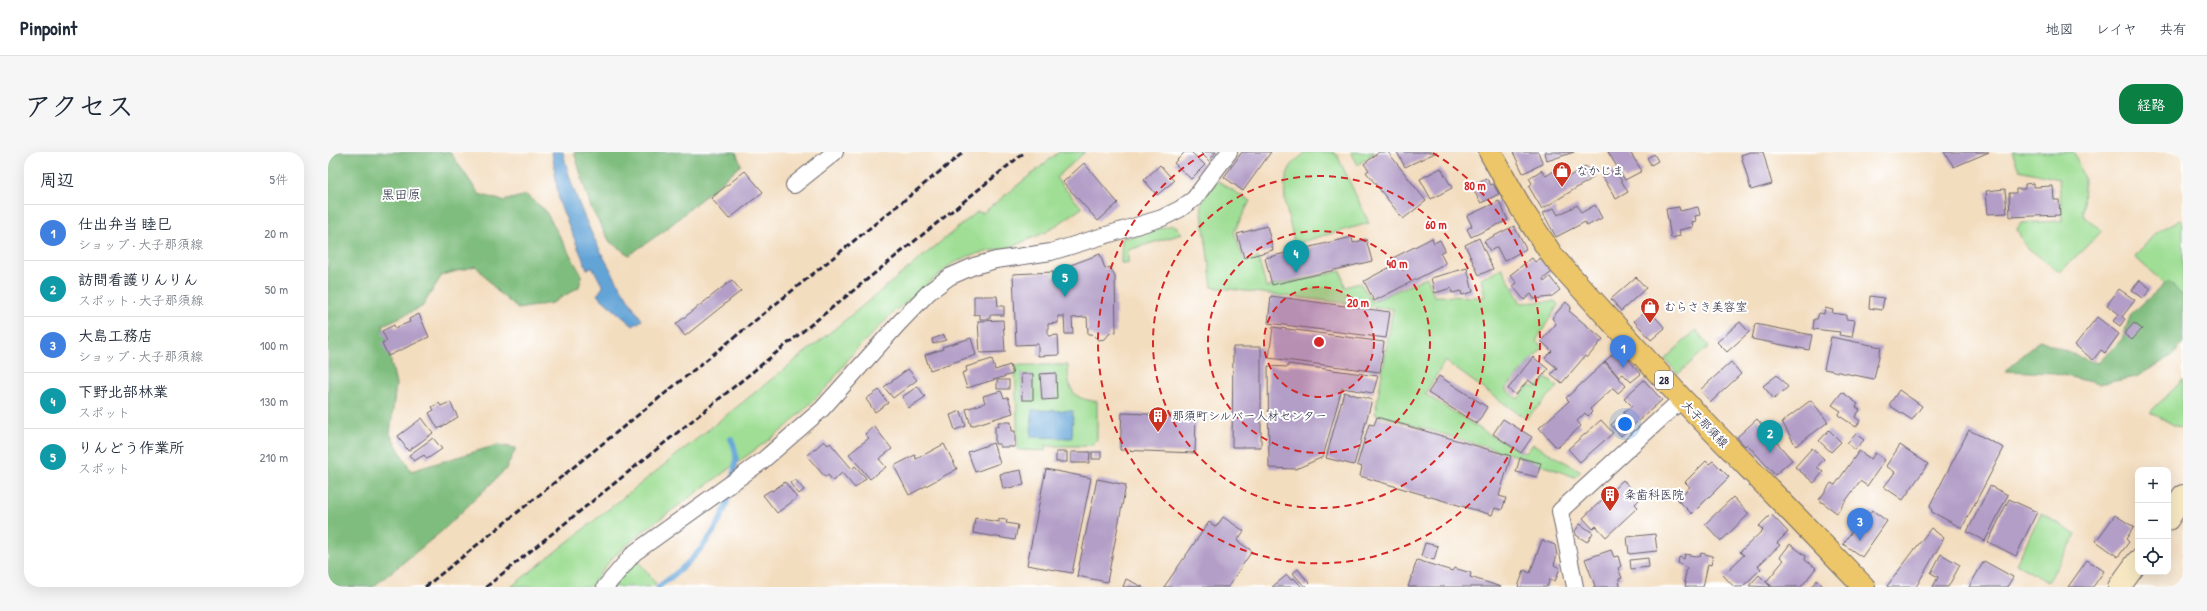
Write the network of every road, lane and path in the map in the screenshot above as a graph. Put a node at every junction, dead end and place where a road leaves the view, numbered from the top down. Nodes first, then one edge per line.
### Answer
1 (835, 152) edge
2 (1229, 152) edge
3 (1490, 152) edge
4 (794, 185) dead end
5 (1682, 400) junction
6 (2183, 496) edge
7 (2171, 514) edge
8 (2135, 565) edge
9 (605, 587) edge
10 (1575, 587) edge
11 (1864, 587) edge
12 (2119, 587) edge

1 - 4 street
2 - 9 street
3 - 5 main road, 大子那須線 / 28
5 - 10 street
5 - 11 main road, 大子那須線 / 28
6 - 7 street
8 - 12 street

